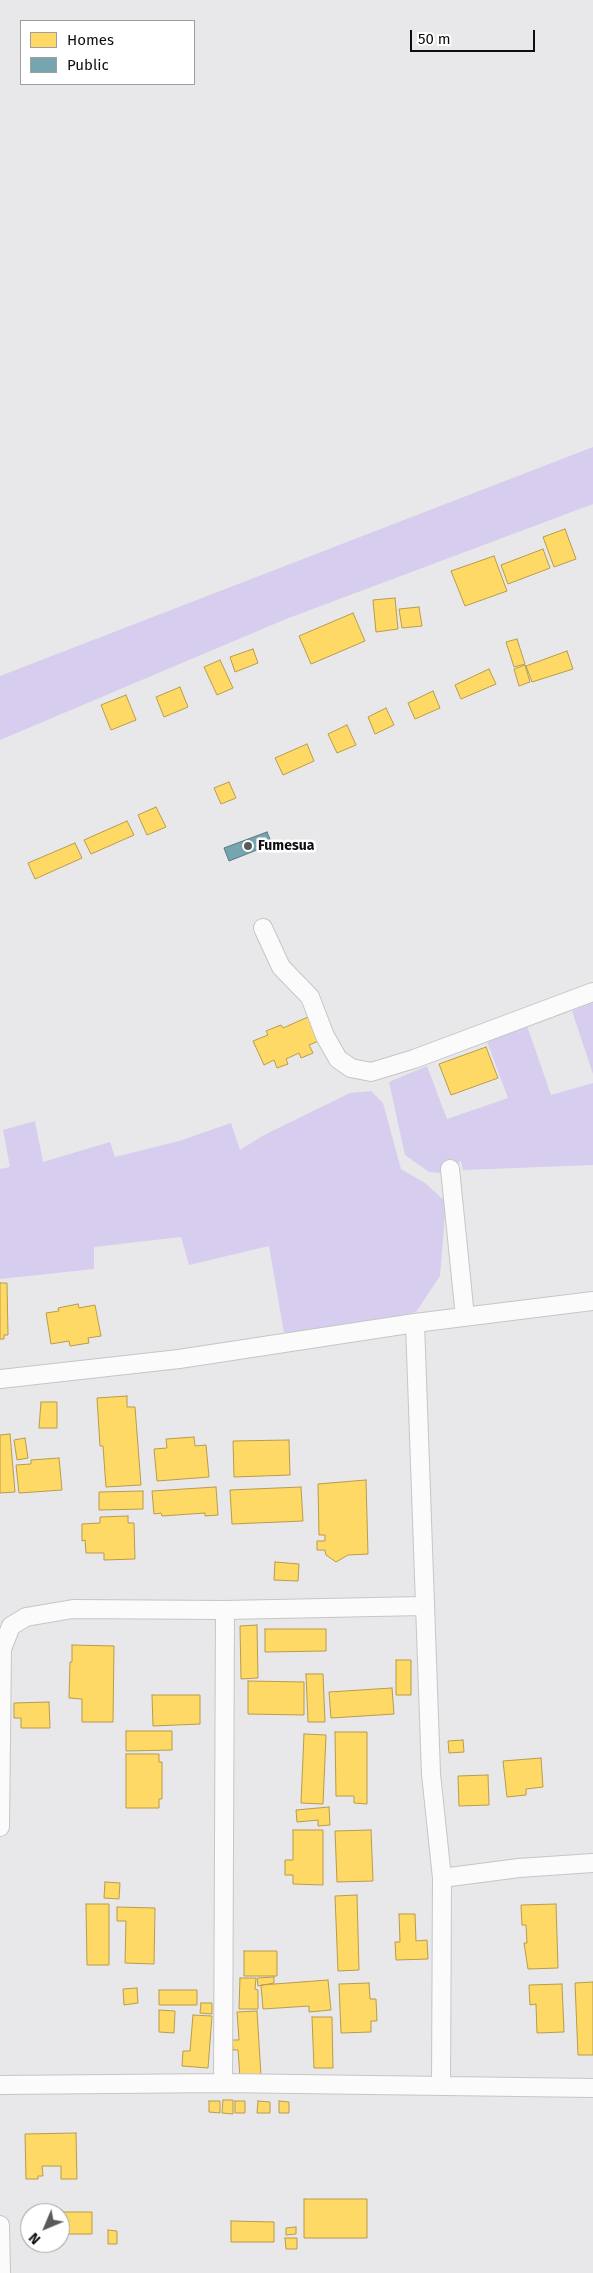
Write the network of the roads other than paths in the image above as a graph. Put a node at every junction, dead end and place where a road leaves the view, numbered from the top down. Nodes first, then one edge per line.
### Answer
1 (263, 928) dead end
2 (593, 992) edge
3 (450, 1169) dead end
4 (593, 1301) edge
5 (465, 1316) junction
6 (415, 1323) junction
7 (0, 1379) edge
8 (424, 1606) junction
9 (225, 1610) junction
10 (0, 1827) edge
11 (593, 1863) edge
12 (442, 1878) junction
13 (223, 2083) junction
14 (0, 2085) edge
15 (441, 2086) junction
16 (593, 2088) edge
17 (0, 2225) edge
18 (0, 2245) edge
19 (1, 2273) edge

1 - 2 street
3 - 5 street
4 - 5 street
5 - 6 street
6 - 7 street
6 - 8 street
8 - 9 street
8 - 12 street
9 - 10 street
9 - 13 street
11 - 12 street
12 - 15 street
13 - 14 street
13 - 15 street
15 - 16 street
17 - 18 street
18 - 19 street

